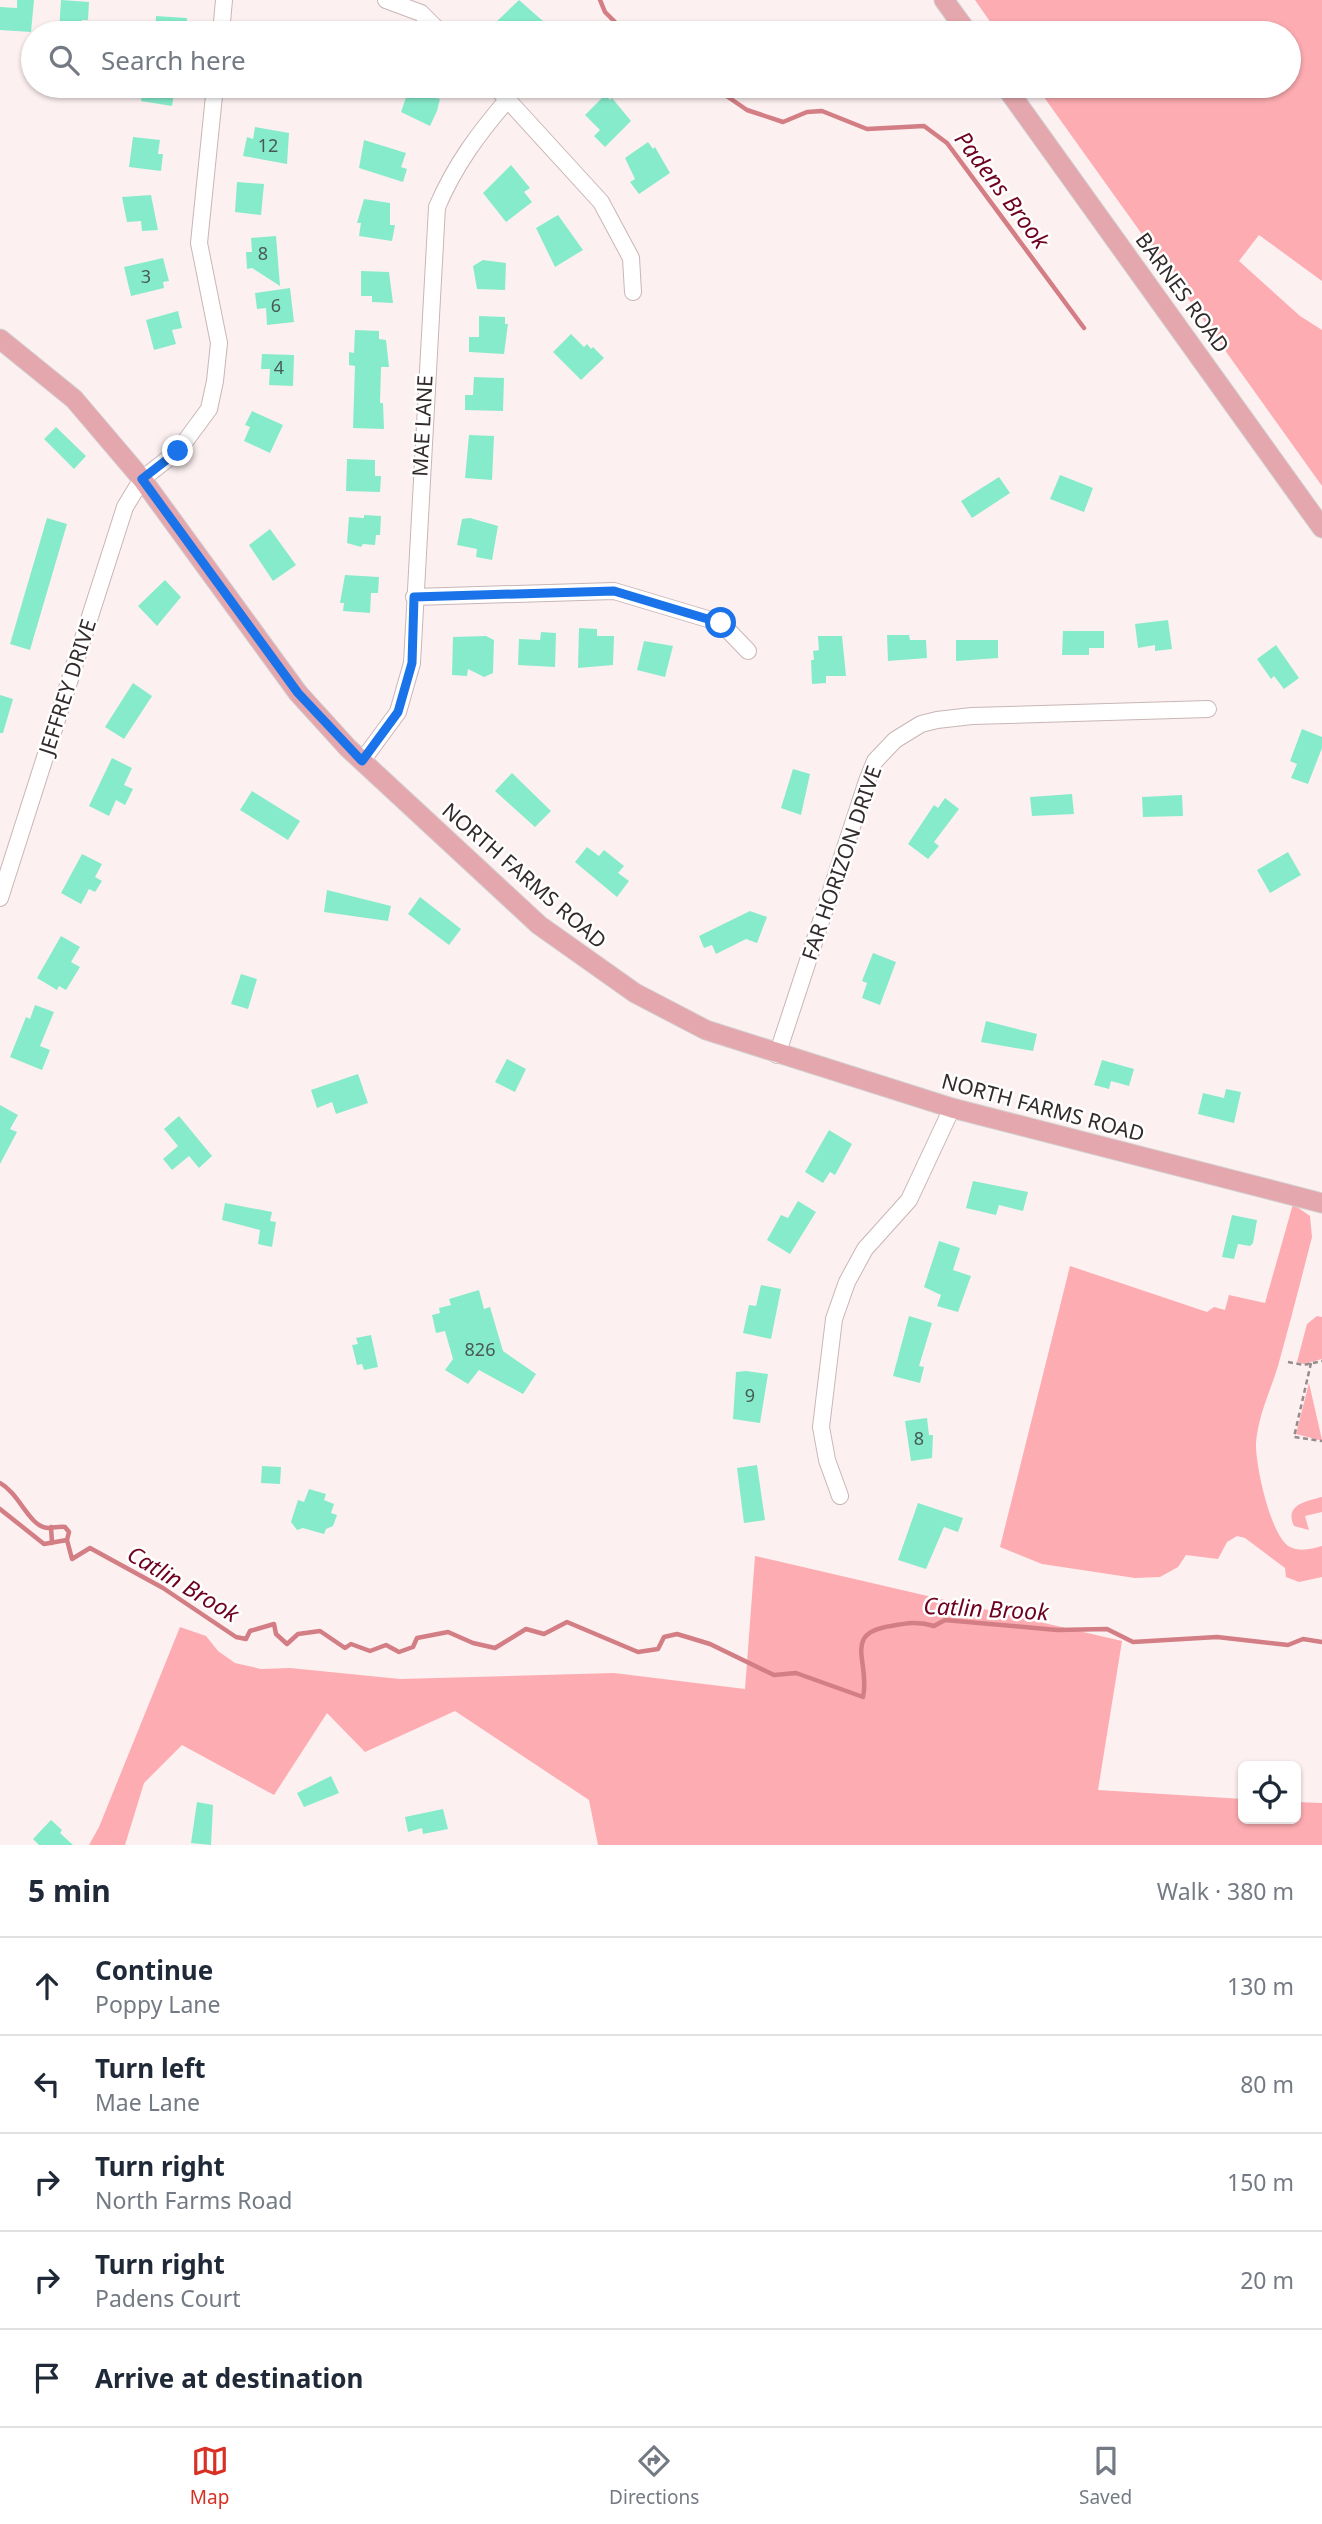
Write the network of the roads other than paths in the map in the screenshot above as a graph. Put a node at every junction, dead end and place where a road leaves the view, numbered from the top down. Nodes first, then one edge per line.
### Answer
1 (224, 0) edge
2 (386, 0) edge
3 (944, 0) edge
4 (222, 21) edge
5 (429, 21) edge
6 (959, 21) edge
7 (214, 98) edge
8 (1014, 98) edge
9 (508, 99) joint
10 (633, 292) dead end
11 (0, 339) edge
12 (142, 479) junction
13 (1322, 528) edge
14 (414, 597) junction
15 (748, 651) dead end
16 (1208, 709) dead end
17 (362, 761) junction
18 (0, 898) edge
19 (777, 1055) junction
20 (952, 1108) junction
21 (1322, 1203) edge
22 (839, 1496) dead end

1 - 4 street
2 - 5 street
3 - 6 main road
7 - 12 street
8 - 13 main road, BARNES ROAD
9 - 10 street
9 - 14 street, MAE LANE
11 - 12 main road, NORTH FARMS ROAD
12 - 17 main road, NORTH FARMS ROAD
12 - 18 street, JEFFREY DRIVE
14 - 15 street
14 - 17 street, MAE LANE
16 - 19 street, FAR HORIZON DRIVE
17 - 19 main road, NORTH FARMS ROAD
19 - 20 main road, NORTH FARMS ROAD
20 - 21 main road, NORTH FARMS ROAD
20 - 22 street

